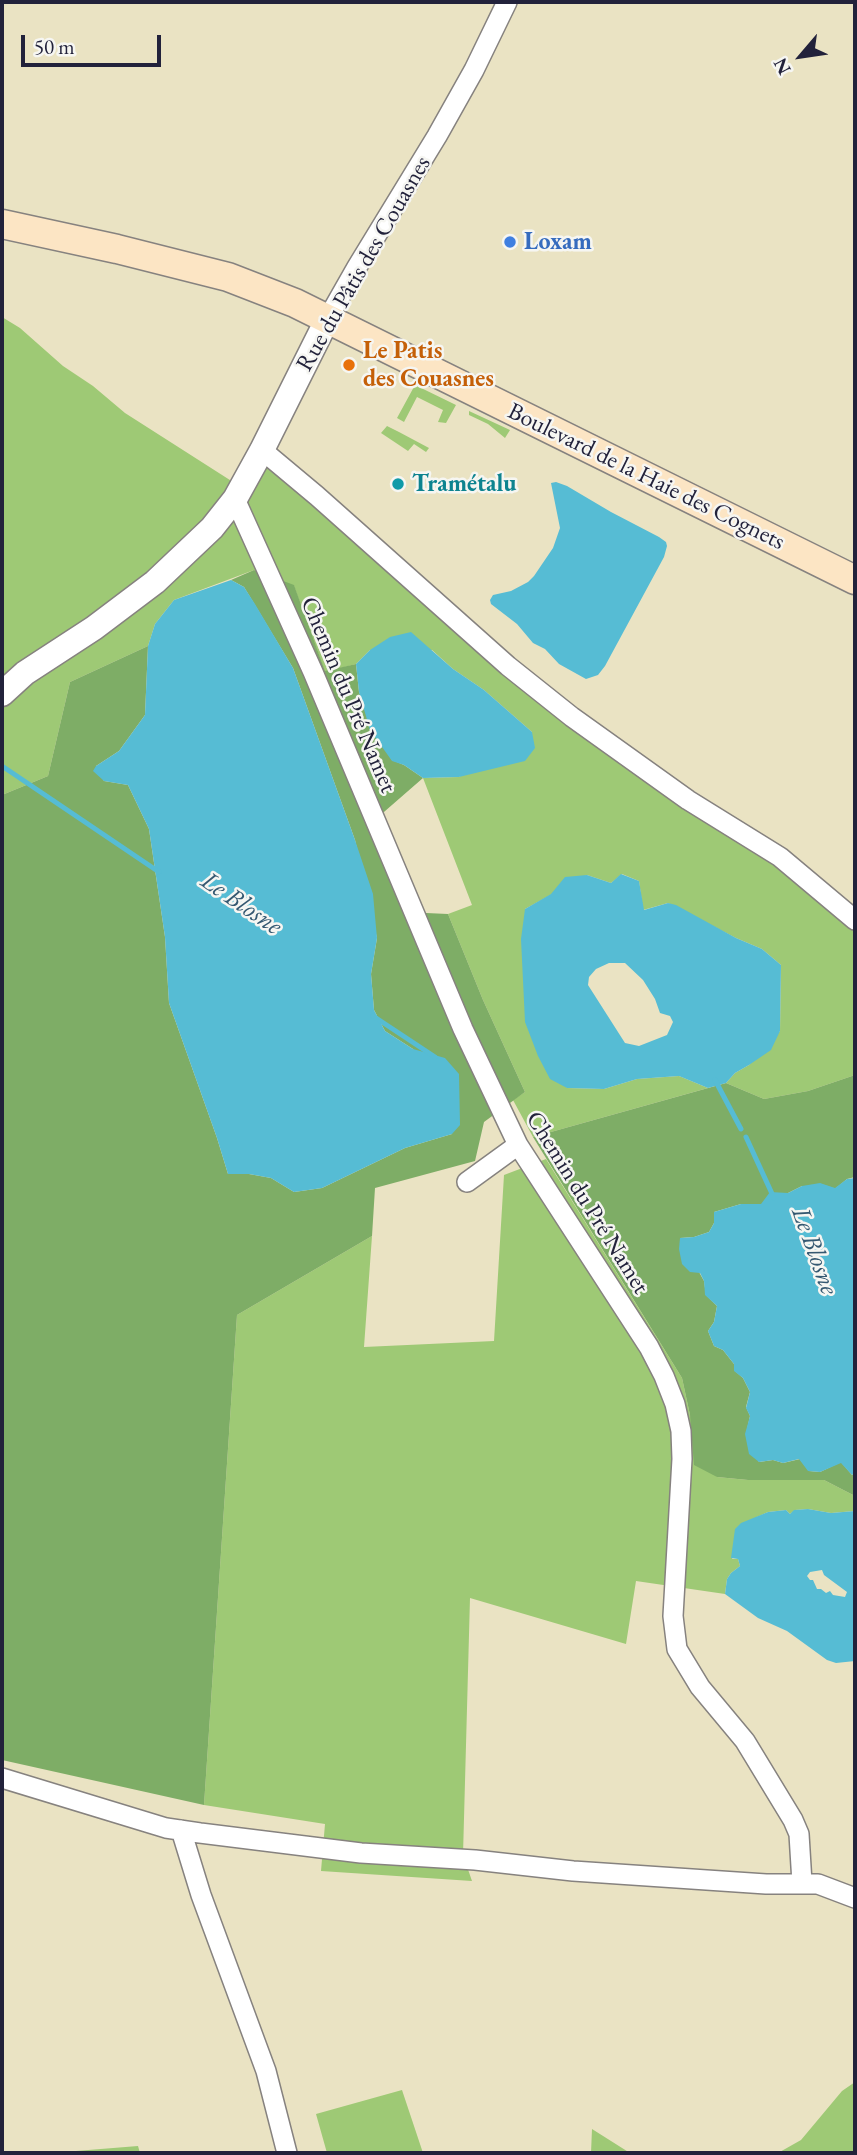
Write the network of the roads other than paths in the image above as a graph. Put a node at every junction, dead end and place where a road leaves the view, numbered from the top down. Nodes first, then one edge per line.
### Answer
1 (507, 2) edge
2 (2, 224) edge
3 (328, 318) junction
4 (262, 450) junction
5 (235, 499) junction
6 (855, 580) edge
7 (2, 694) edge
8 (855, 920) edge
9 (518, 1144) junction
10 (467, 1182) dead end
11 (2, 1778) edge
12 (181, 1830) junction
13 (802, 1883) junction
14 (855, 1898) edge
15 (287, 2153) edge

1 - 3 street, Rue du Pâtis des Couasnes
2 - 3 main road, Boulevard de la Haie des Cognets
3 - 4 street, Rue du Pâtis des Couasnes
3 - 6 main road, Boulevard de la Haie des Cognets
4 - 5 street, Rue du Pâtis des Couasnes
4 - 8 street
5 - 7 street, Rue du Pâtis des Couasnes
5 - 9 street, Chemin du Pré Namet
9 - 10 street
9 - 13 street, Chemin du Pré Namet
11 - 12 street
12 - 13 street
12 - 15 street
13 - 14 street

